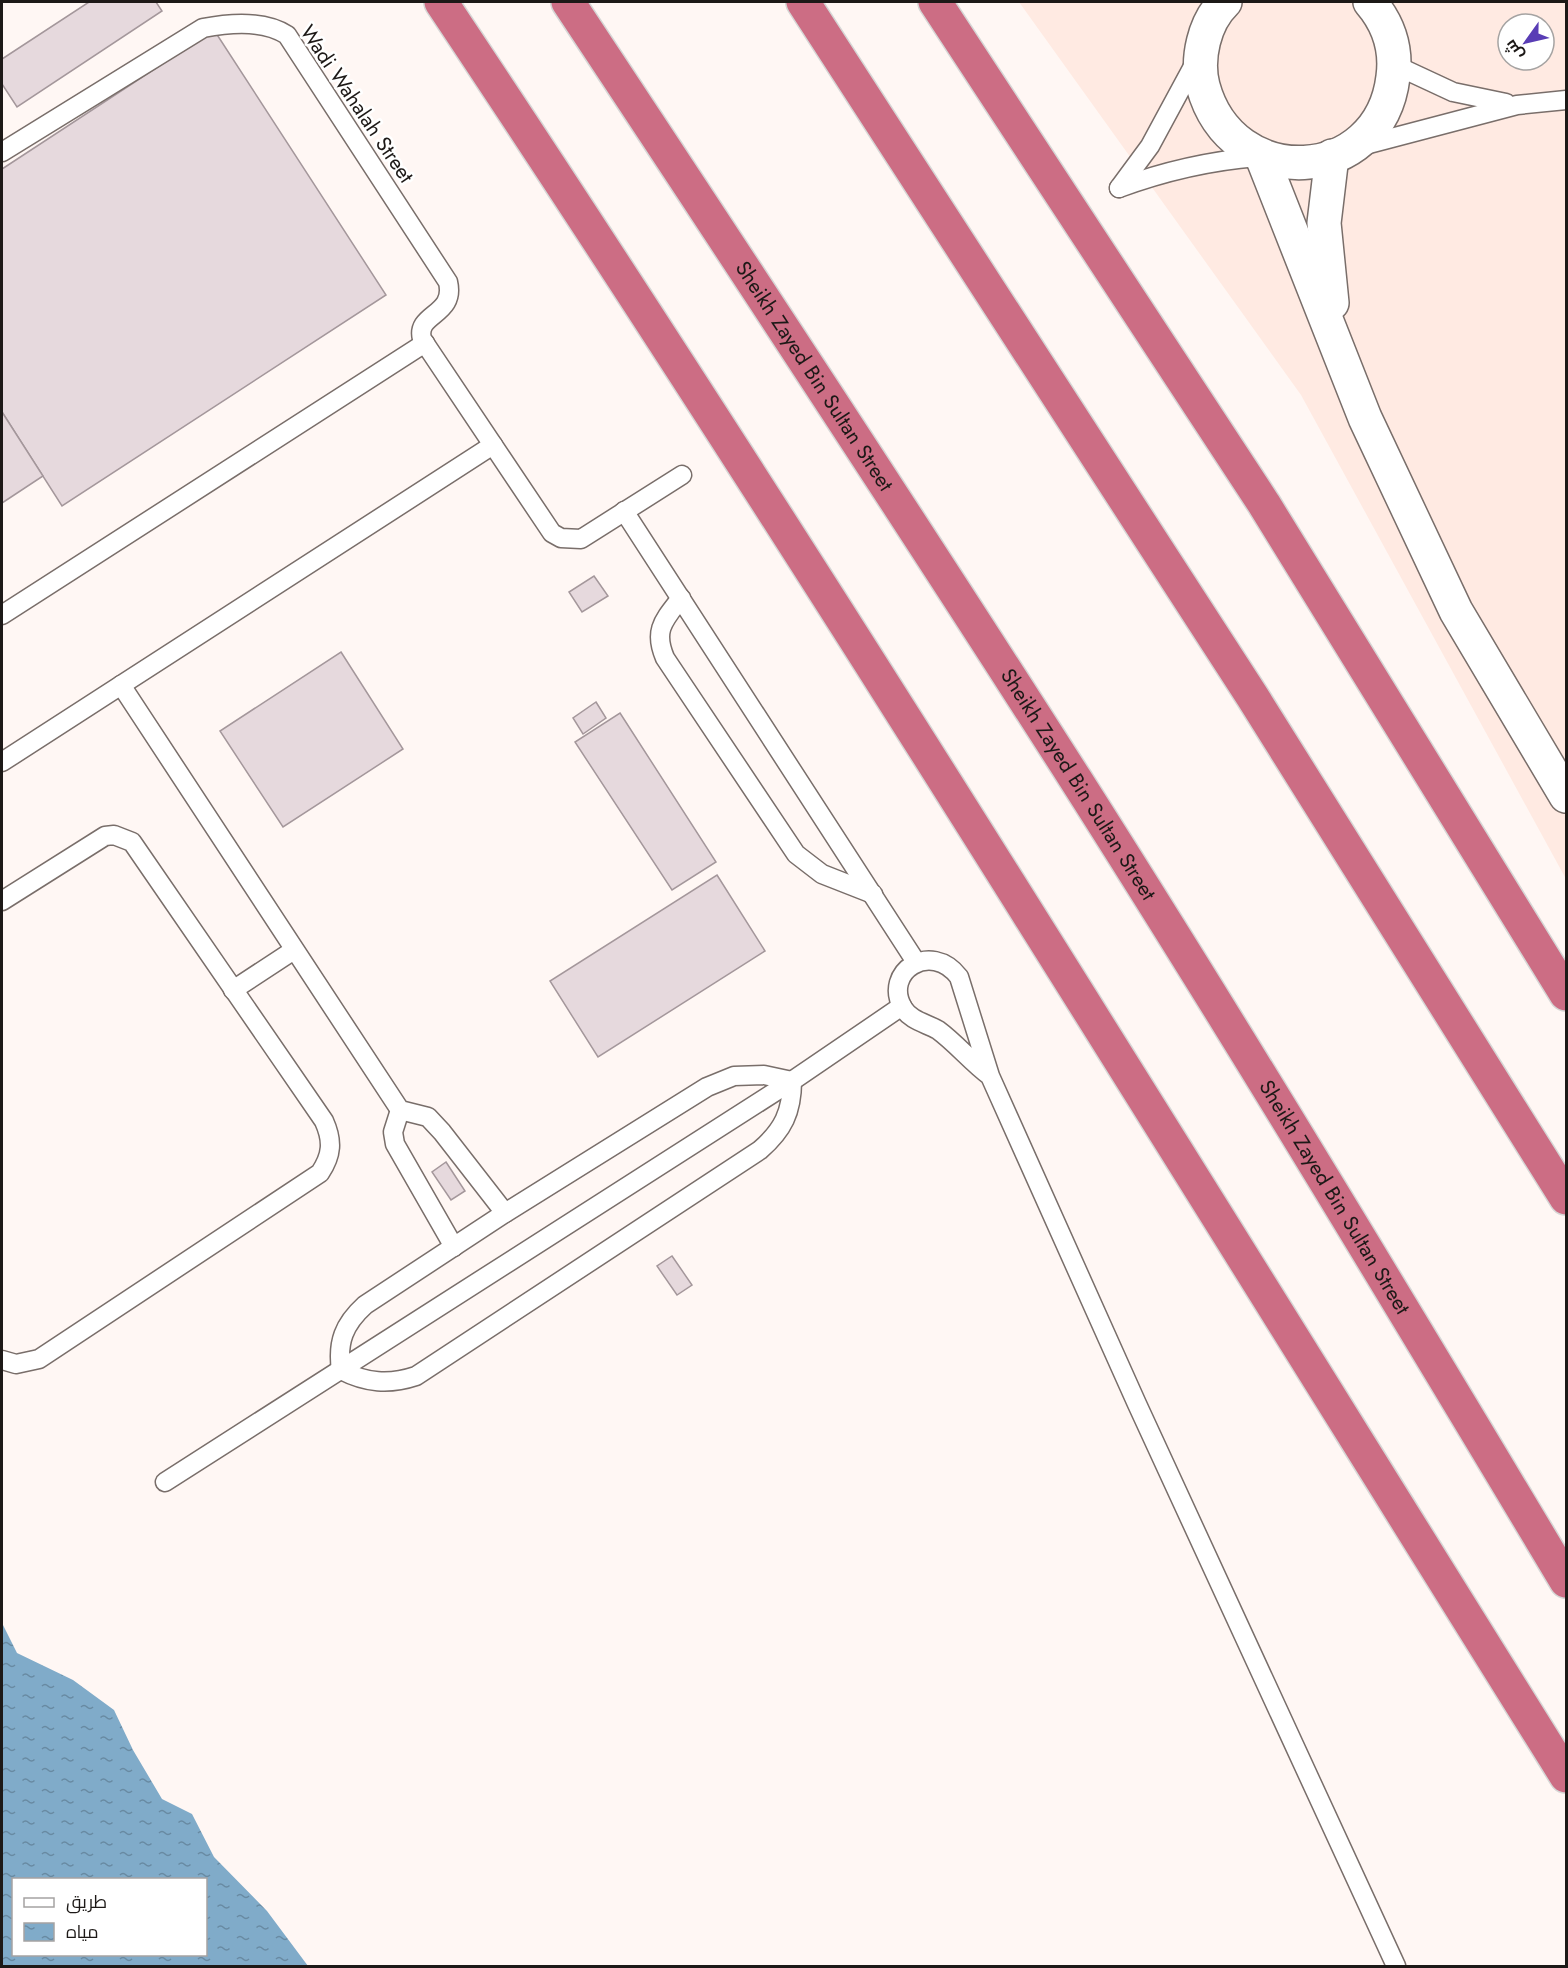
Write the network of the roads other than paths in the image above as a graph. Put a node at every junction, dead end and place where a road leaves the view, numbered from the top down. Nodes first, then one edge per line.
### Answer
1 (441, 2) edge
2 (568, 2) edge
3 (803, 2) edge
4 (935, 2) edge
5 (1225, 2) edge
6 (1376, 5) edge
7 (1201, 52) junction
8 (1395, 65) junction
9 (1566, 100) edge
10 (1517, 105) junction
11 (2, 152) edge
12 (1341, 153) junction
13 (1262, 157) junction
14 (425, 344) junction
15 (1336, 344) junction
16 (493, 445) junction
17 (682, 475) dead end
18 (624, 511) junction
19 (681, 598) junction
20 (2, 615) edge
21 (121, 685) junction
22 (2, 762) edge
23 (1566, 796) edge
24 (873, 894) junction
25 (2, 901) edge
26 (294, 950) junction
27 (916, 962) junction
28 (233, 990) junction
29 (1566, 994) edge
30 (902, 1006) junction
31 (990, 1077) junction
32 (792, 1081) junction
33 (400, 1110) junction
34 (1566, 1198) edge
35 (505, 1213) junction
36 (454, 1247) junction
37 (2, 1360) edge
38 (341, 1370) junction
39 (165, 1482) dead end
40 (1566, 1581) edge
41 (1566, 1776) edge
42 (1396, 1966) edge

1 - 41 highway
2 - 40 highway, Sheikh Zayed Bin Sultan Street
3 - 34 highway
4 - 29 highway
5 - 7 street
6 - 8 street
7 - 13 street
7 - 13 lane
8 - 10 lane
8 - 12 street
9 - 10 lane
10 - 12 lane
11 - 14 lane, Wadi Wahalah Street
12 - 13 street
12 - 15 street
13 - 15 street
14 - 16 lane
14 - 20 lane
15 - 23 street
16 - 18 lane
16 - 21 lane
17 - 18 lane
18 - 19 lane
19 - 24 lane
19 - 24 lane
21 - 22 lane
21 - 26 lane
24 - 27 lane
25 - 28 lane
26 - 28 lane
26 - 33 lane
27 - 30 lane
27 - 31 lane
28 - 37 lane
30 - 31 lane
30 - 32 lane
31 - 42 lane
32 - 35 lane
32 - 38 lane
32 - 38 lane
33 - 35 lane
33 - 36 lane
35 - 36 lane
36 - 38 lane
38 - 39 lane

